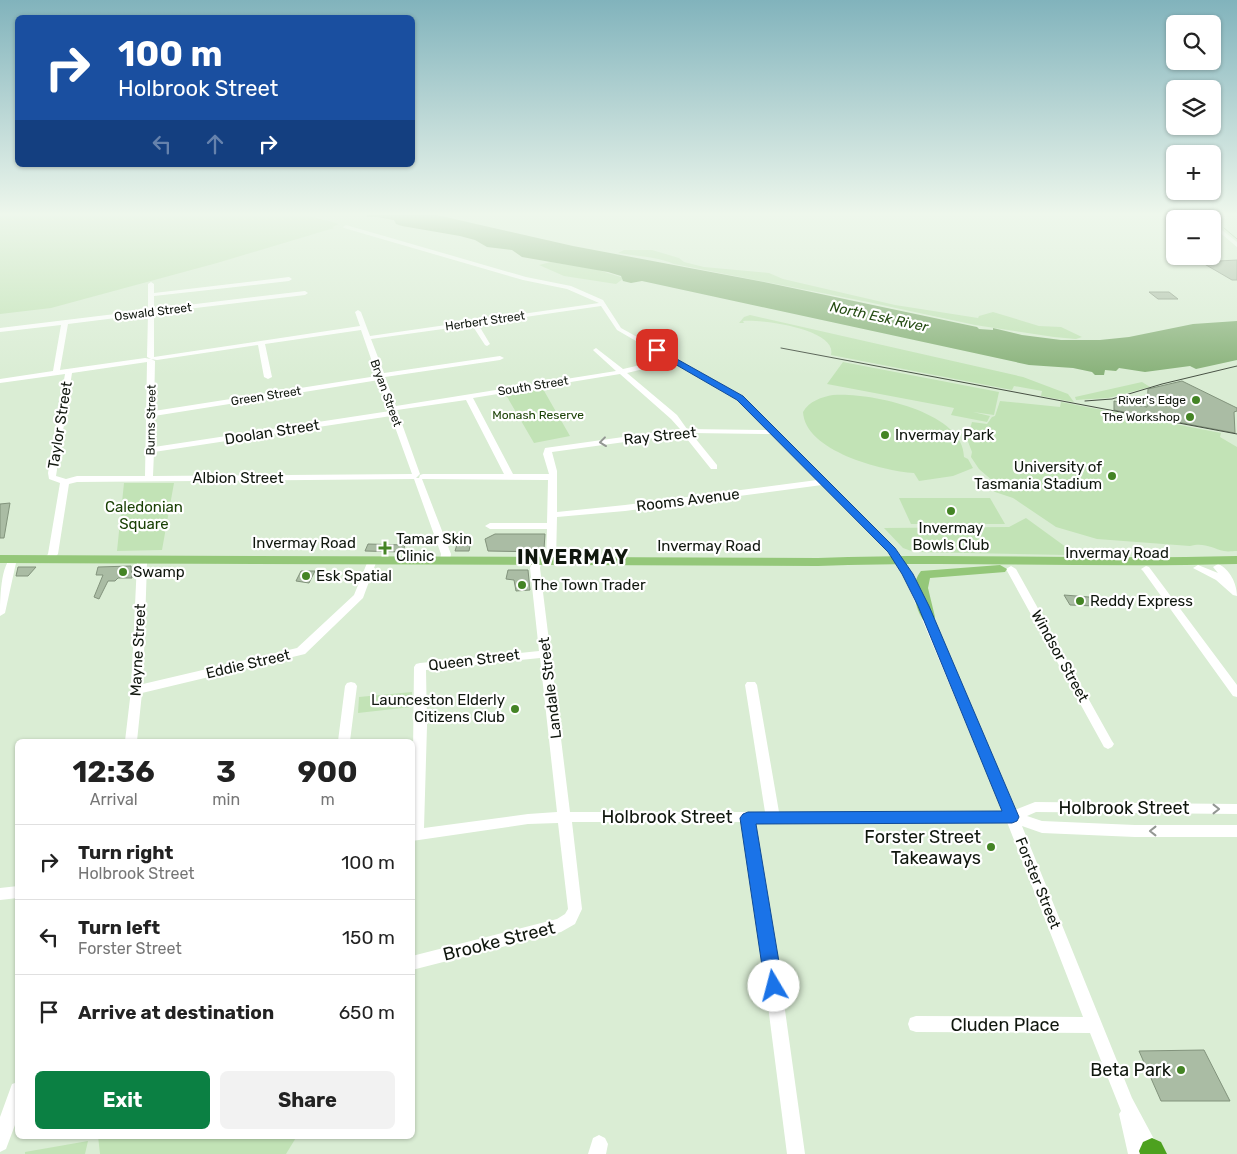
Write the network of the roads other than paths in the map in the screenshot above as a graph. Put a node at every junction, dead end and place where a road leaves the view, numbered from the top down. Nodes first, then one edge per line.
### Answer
1 (489, 269) edge
2 (289, 279) dead end
3 (151, 284) dead end
4 (305, 293) dead end
5 (151, 295) junction
6 (604, 304) junction
7 (151, 312) junction
8 (358, 312) dead end
9 (64, 322) junction
10 (474, 323) junction
11 (363, 328) junction
12 (0, 330) edge
13 (367, 338) junction
14 (261, 343) junction
15 (487, 344) dead end
16 (596, 350) dead end
17 (500, 358) dead end
18 (151, 359) junction
19 (673, 360) junction
20 (69, 371) junction
21 (622, 371) junction
22 (56, 373) junction
23 (268, 377) dead end
24 (380, 377) junction
25 (0, 381) edge
26 (468, 397) junction
27 (392, 411) junction
28 (152, 414) junction
29 (686, 431) junction
30 (773, 432) junction
31 (151, 450) junction
32 (714, 467) dead end
33 (417, 477) junction
34 (510, 477) junction
35 (553, 477) junction
36 (150, 478) junction
37 (65, 482) junction
38 (822, 482) junction
39 (553, 515) junction
40 (490, 526) dead end
41 (553, 526) junction
42 (145, 558) junction
43 (0, 559) edge
44 (14, 559) junction
45 (49, 559) junction
46 (372, 560) junction
47 (445, 560) junction
48 (537, 560) junction
49 (552, 560) junction
50 (1237, 560) edge
51 (900, 563) junction
52 (1215, 564) junction
53 (1237, 566) edge
54 (1198, 568) junction
55 (1006, 569) junction
56 (1146, 569) junction
57 (1234, 589) edge
58 (0, 613) edge
59 (928, 617) junction
60 (546, 654) junction
61 (751, 685) dead end
62 (351, 686) dead end
63 (137, 690) junction
64 (1237, 692) edge
65 (131, 739) edge
66 (344, 739) edge
67 (1108, 744) dead end
68 (1237, 809) edge
69 (565, 817) junction
70 (1012, 817) junction
71 (748, 818) junction
72 (773, 818) junction
73 (1237, 831) edge
74 (415, 835) edge
75 (15, 892) edge
76 (0, 894) edge
77 (415, 962) edge
78 (916, 1024) dead end
79 (1095, 1025) junction
80 (15, 1099) edge
81 (0, 1143) edge
82 (1149, 1153) edge
83 (796, 1154) edge

1 - 6 street
2 - 5 street
3 - 5 street, Burns Street
4 - 7 street, Oswald Street
5 - 7 street, Burns Street
6 - 10 street, Herbert Street
6 - 19 street, Forster Street
7 - 9 street, Oswald Street
7 - 18 street, Burns Street
8 - 11 street, Bryan Street
9 - 12 street, Oswald Street
9 - 22 street
10 - 13 street, Herbert Street
10 - 15 street
11 - 13 street, Bryan Street
11 - 14 street
13 - 24 street, Bryan Street
14 - 18 street
14 - 23 street
16 - 21 street
17 - 24 street, Green Street
18 - 20 street
18 - 28 street, Burns Street
19 - 21 street, South Street
19 - 30 street, Forster Street
20 - 22 street
20 - 37 street, Taylor Street
21 - 26 street, South Street
21 - 29 street
22 - 25 street
24 - 27 street, Bryan Street
24 - 28 street, Green Street
26 - 27 street, South Street
26 - 34 street
27 - 31 street, Doolan Street
27 - 33 street, Bryan Street
28 - 31 street, Burns Street
29 - 30 street, Ray Street
29 - 32 street
29 -> 35 street, Ray Street
30 - 38 street, Forster Street
31 - 36 street, Burns Street
33 - 34 street, Albion Street
33 - 36 street, Albion Street
33 - 47 street, Bryan Street
34 - 35 street, Albion Street
35 - 39 street
36 - 37 street, Albion Street
37 - 45 street, Taylor Street
38 - 39 street, Rooms Avenue
38 - 51 street, Forster Street
39 - 41 street
40 - 41 street
41 - 49 street
42 - 45 main road, Invermay Road
42 - 46 main road, Invermay Road
42 - 63 street, Mayne Street
43 - 44 main road, Invermay Road
44 - 45 main road, Invermay Road
44 - 58 street
46 - 47 main road, Invermay Road
46 - 63 street, Eddie Street
47 - 48 main road, Invermay Road
48 - 49 main road, Invermay Road
48 - 60 street, Landale Street
49 - 51 main road, Invermay Road
50 - 52 main road, Invermay Road
51 - 52 main road, Invermay Road
51 - 55 main road, Invermay Road
51 - 59 street, Forster Street
52 - 53 main road, Invermay Road
52 - 54 main road, Invermay Road
52 - 57 street
54 - 56 main road, Invermay Road
54 - 57 street
55 - 56 main road, Invermay Road
55 - 59 main road
55 - 67 street, Windsor Street
56 - 64 street
59 - 70 street, Forster Street
60 - 69 street, Landale Street
60 - 74 street, Queen Street
61 - 72 street
62 - 66 street
63 - 65 street, Mayne Street
70 -> 68 street, Holbrook Street
69 - 71 street, Holbrook Street
69 - 74 street, Holbrook Street
69 - 77 street, Brooke Street
70 - 72 street, Holbrook Street
73 -> 70 street, Holbrook Street
70 - 79 street, Forster Street
71 - 72 street, Holbrook Street
71 - 83 street
75 - 76 street
78 - 79 street, Cluden Place
79 - 82 street, Forster Street
80 - 81 street

